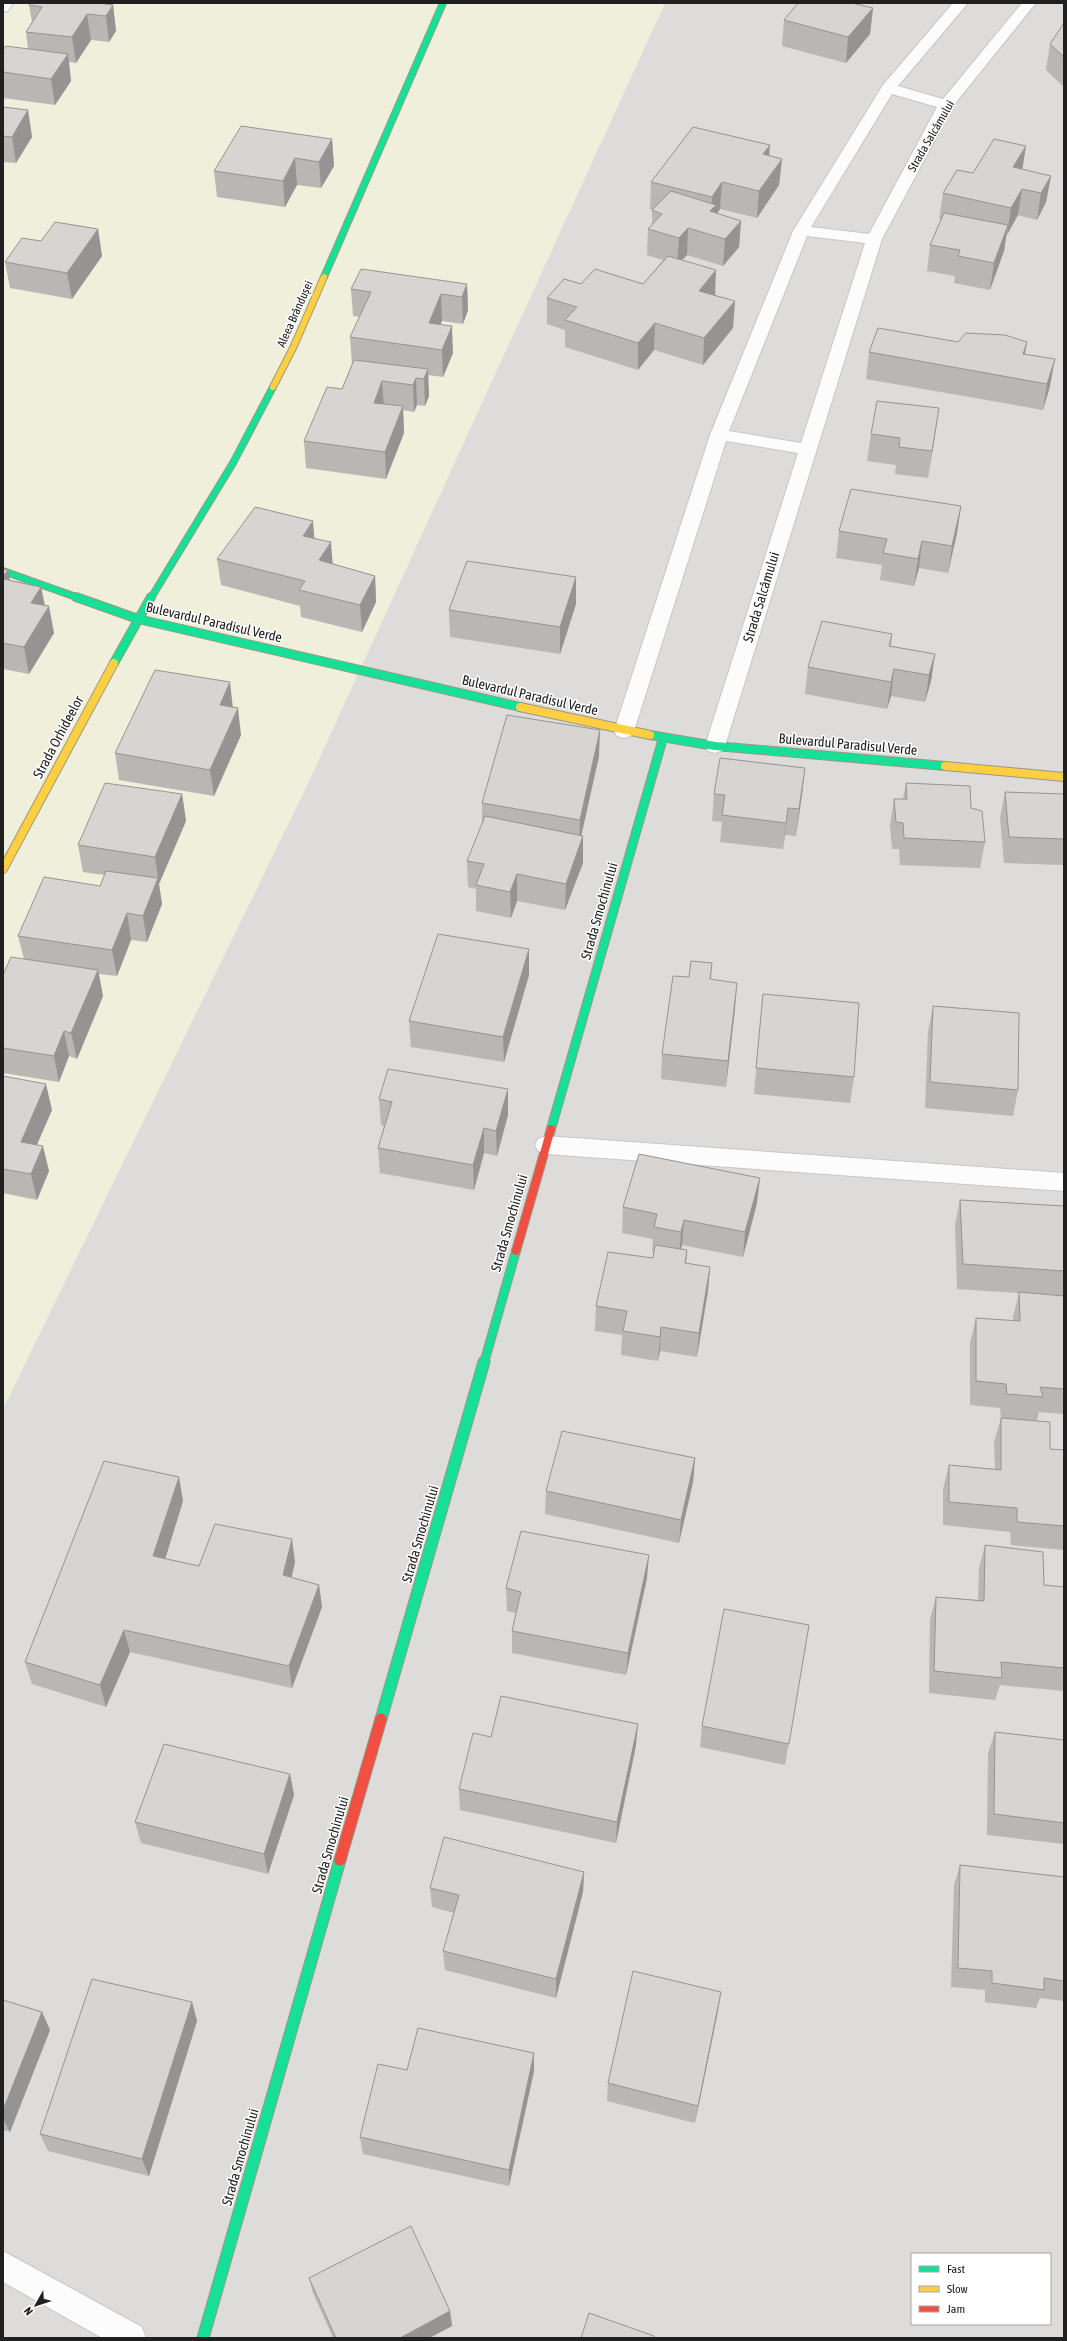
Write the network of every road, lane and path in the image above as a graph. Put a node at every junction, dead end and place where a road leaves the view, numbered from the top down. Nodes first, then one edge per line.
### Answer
1 (6, 3) edge
2 (443, 3) edge
3 (960, 3) edge
4 (1029, 3) edge
5 (3, 8) edge
6 (888, 88) junction
7 (946, 105) junction
8 (801, 231) junction
9 (874, 239) junction
10 (718, 435) junction
11 (807, 449) junction
12 (3, 571) edge
13 (138, 619) junction
14 (624, 731) junction
15 (663, 738) junction
16 (715, 746) junction
17 (1064, 777) edge
18 (3, 869) edge
19 (546, 1145) junction
20 (1064, 1182) edge
21 (3, 2266) edge
22 (131, 2338) edge
23 (203, 2338) edge

1 - 5 street
2 - 13 street, Aleea Brândușei
3 - 6 street
4 - 7 street, Strada Salcâmului
6 - 7 street
6 - 8 street
7 - 9 street, Strada Salcâmului
8 - 9 street
8 - 10 street
9 - 11 street, Strada Salcâmului
10 - 11 street
10 - 14 street
11 - 16 street, Strada Salcâmului
12 - 13 street, Bulevardul Paradisul Verde
13 - 14 street, Bulevardul Paradisul Verde
13 - 18 street, Strada Orhideelor
14 - 15 street, Bulevardul Paradisul Verde
15 - 16 street, Bulevardul Paradisul Verde
15 - 19 street, Strada Smochinului
16 - 17 street, Bulevardul Paradisul Verde
19 - 20 street
19 - 23 street, Strada Smochinului
21 - 22 street

